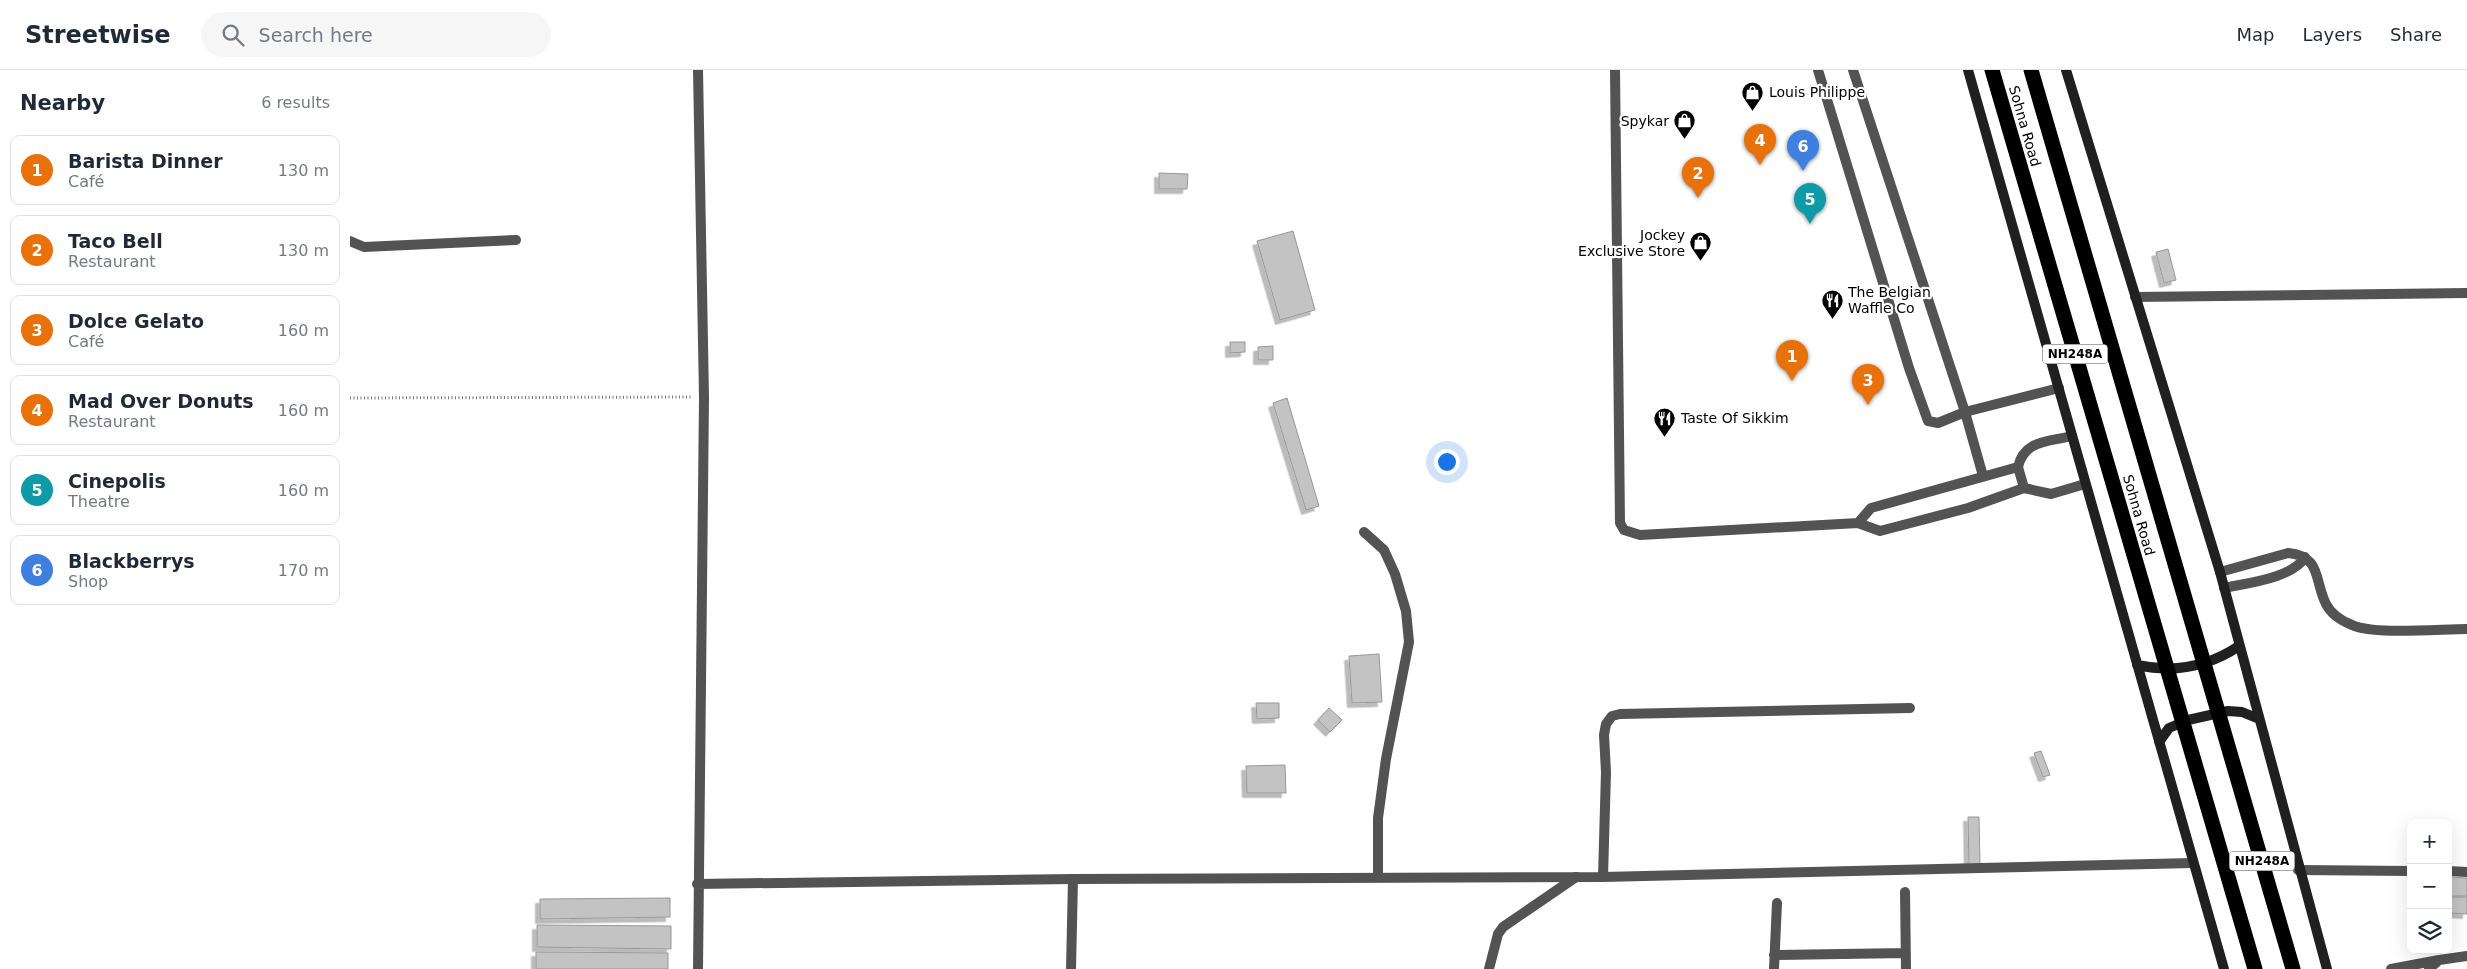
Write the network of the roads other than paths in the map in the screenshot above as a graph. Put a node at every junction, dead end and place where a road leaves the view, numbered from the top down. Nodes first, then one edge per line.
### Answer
1 (698, 70) edge
2 (1615, 70) edge
3 (1818, 70) edge
4 (1854, 70) edge
5 (1968, 70) edge
6 (1992, 70) edge
7 (2031, 70) edge
8 (2066, 70) edge
9 (516, 240) dead end
10 (350, 241) edge
11 (2467, 293) edge
12 (2135, 297) junction
13 (2059, 388) junction
14 (1965, 412) junction
15 (2072, 436) junction
16 (2018, 467) junction
17 (1983, 476) junction
18 (2085, 484) junction
19 (2024, 488) junction
20 (1858, 523) junction
21 (1364, 532) dead end
22 (2305, 558) junction
23 (2220, 572) junction
24 (2224, 588) junction
25 (2467, 629) edge
26 (2239, 646) junction
27 (2137, 665) junction
28 (1910, 708) dead end
29 (2259, 719) junction
30 (2159, 742) junction
31 (2193, 863) junction
32 (2298, 870) junction
33 (2407, 871) edge
34 (2452, 871) edge
35 (2467, 872) edge
36 (1576, 876) junction
37 (1603, 876) junction
38 (1378, 877) junction
39 (1073, 879) junction
40 (697, 884) junction
41 (1905, 892) dead end
42 (1777, 903) dead end
43 (1906, 953) junction
44 (1774, 955) junction
45 (2467, 956) edge
46 (2439, 960) junction
47 (698, 969) edge
48 (1071, 969) edge
49 (1489, 969) edge
50 (1774, 969) edge
51 (1906, 969) edge
52 (2224, 969) edge
53 (2255, 969) edge
54 (2293, 969) edge
55 (2327, 969) edge
56 (2391, 969) edge
57 (2429, 969) edge

1 - 40 street
2 - 20 street
3 - 14 street
4 - 14 street
5 - 13 main road
6 - 53 highway, Sohna Road / NH248A
7 - 54 highway, Sohna Road / NH248A
8 - 12 main road
9 - 10 street
11 - 12 street
12 - 23 main road
13 - 14 street
13 - 15 main road
14 - 17 street
15 - 16 street
15 - 18 main road
16 - 17 street
16 - 19 street
17 - 20 street
18 - 19 street
18 - 27 main road
19 - 20 street
21 - 38 street
22 - 23 street
22 - 24 street
22 - 25 street
23 - 24 main road
24 - 26 main road
26 - 27 main road
26 - 29 main road
27 - 30 main road
28 - 37 street
29 - 30 main road
29 - 32 main road
30 - 31 main road
31 - 37 street
31 - 52 main road
32 - 33 street
32 - 55 main road
34 - 35 street
36 - 37 street
36 - 38 street
36 - 49 street
38 - 39 street
39 - 40 street
39 - 48 street
40 - 47 street
41 - 43 street
42 - 44 street
43 - 44 street
43 - 51 street
44 - 50 street
45 - 46 street
46 - 56 street
46 - 57 street

